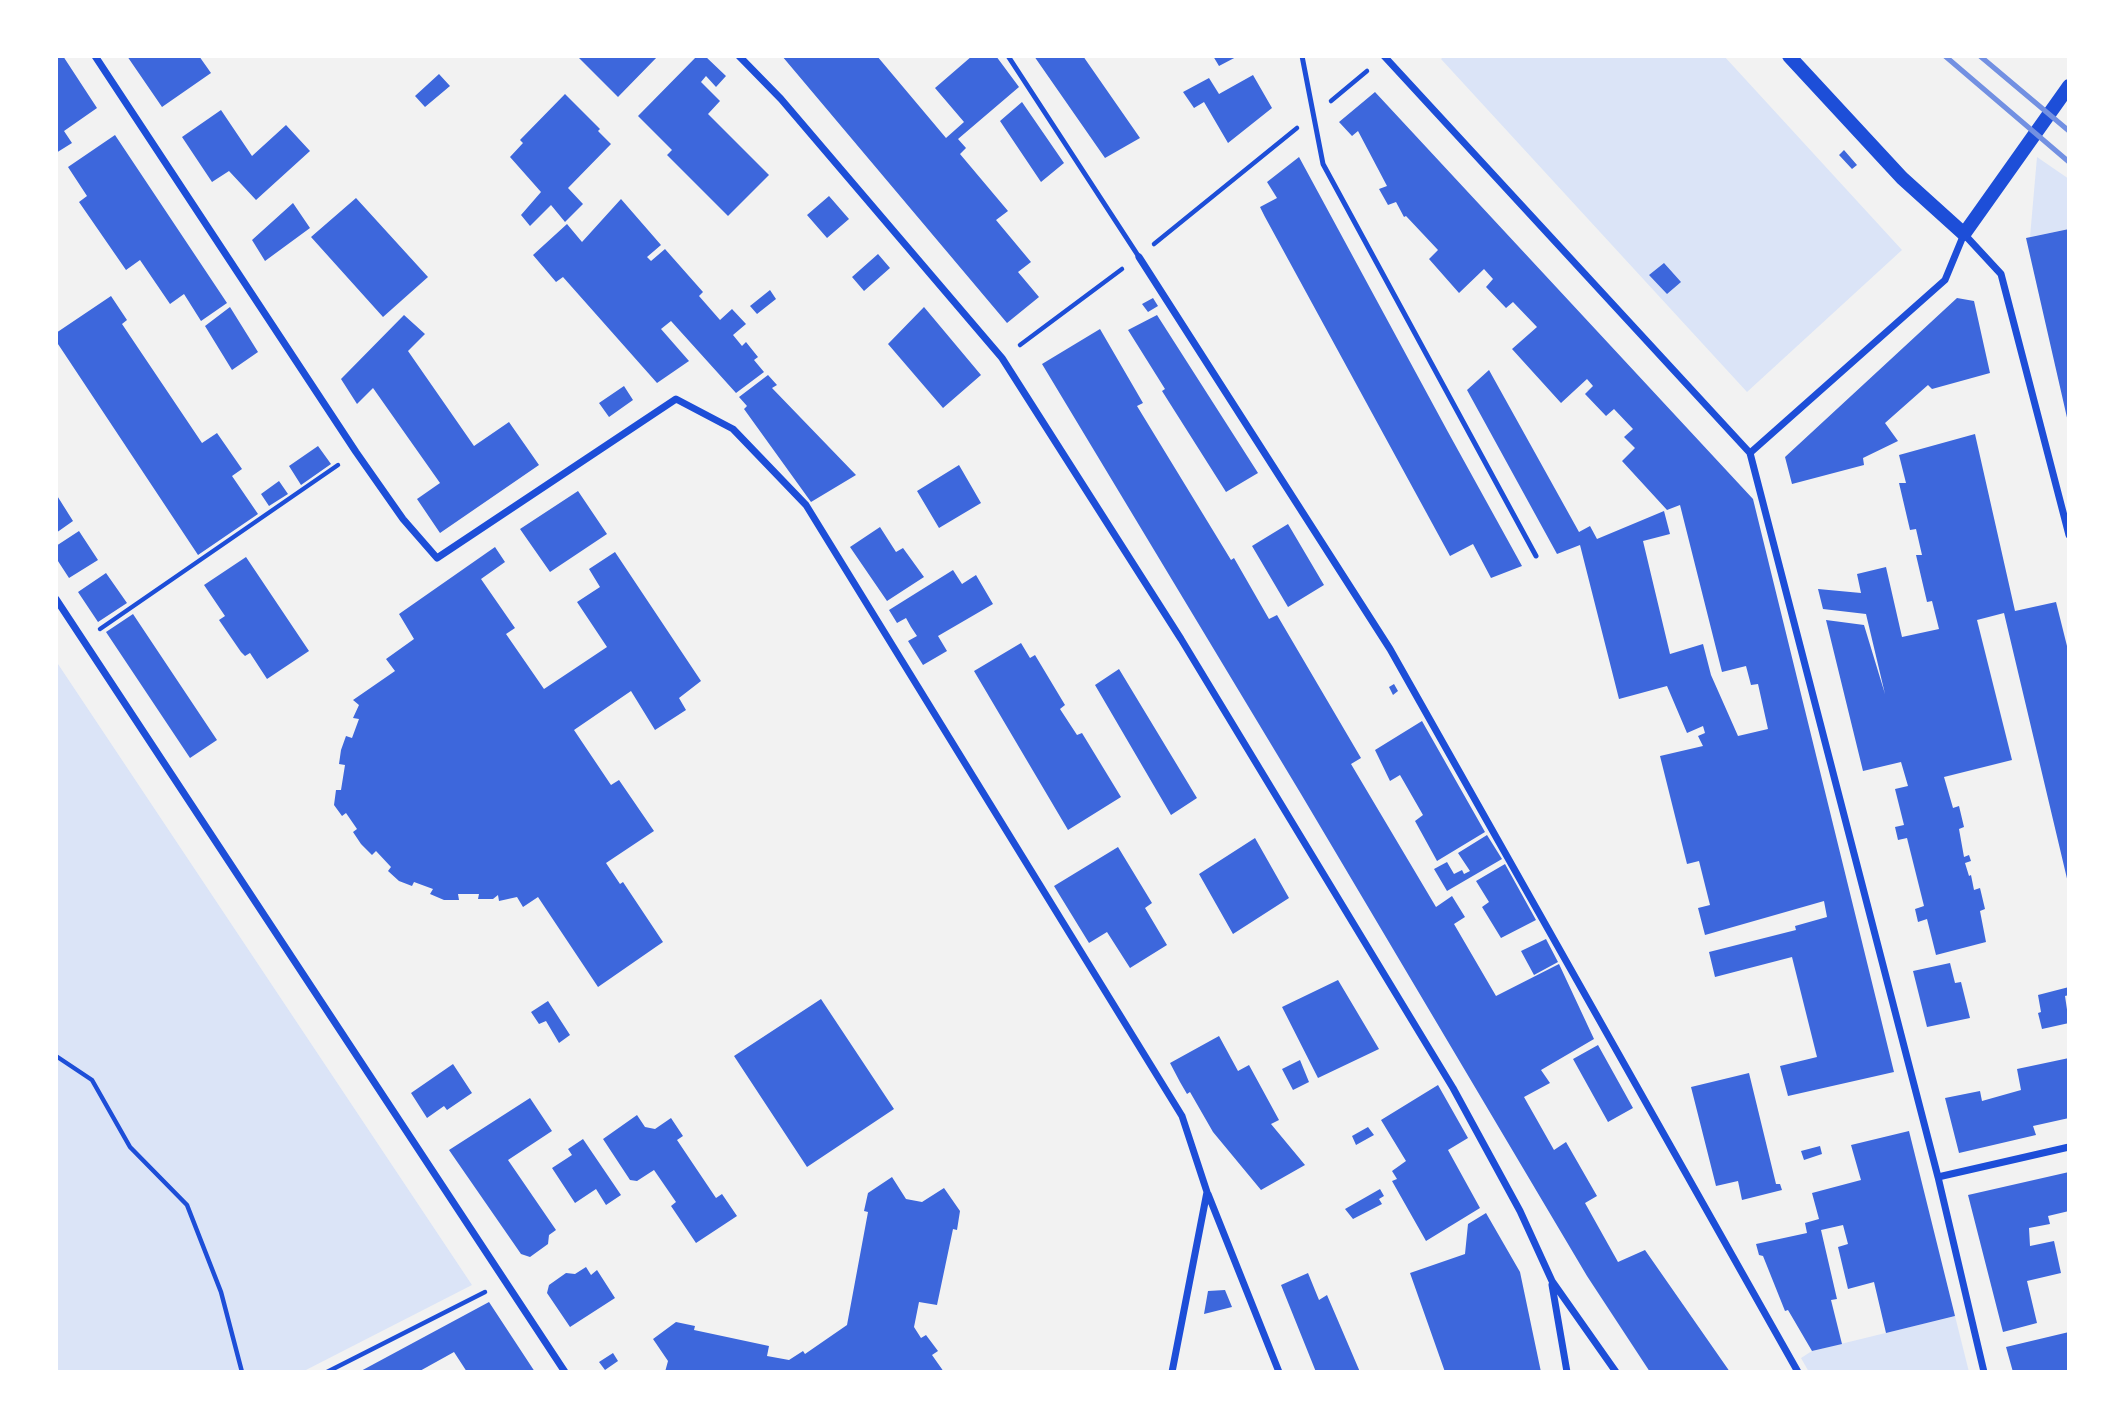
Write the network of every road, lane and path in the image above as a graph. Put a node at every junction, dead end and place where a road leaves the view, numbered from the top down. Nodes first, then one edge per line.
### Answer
1 (95, 56) edge
2 (739, 56) edge
3 (1008, 56) edge
4 (1303, 56) edge
5 (1385, 56) edge
6 (1789, 56) edge
7 (2069, 86) edge
8 (1314, 115) junction
9 (1964, 234) junction
10 (1139, 257) junction
11 (1002, 358) junction
12 (356, 452) junction
13 (1750, 453) junction
14 (2069, 535) edge
15 (1536, 556) dead end
16 (56, 600) edge
17 (102, 628) dead end
18 (56, 1056) edge
19 (2069, 1147) edge
20 (1938, 1177) junction
21 (1207, 1192) junction
22 (1552, 1281) junction
23 (505, 1282) junction
24 (242, 1372) edge
25 (327, 1372) edge
26 (565, 1372) edge
27 (1172, 1372) edge
28 (1279, 1372) edge
29 (1567, 1372) edge
30 (1616, 1372) edge
31 (1798, 1372) edge
32 (1984, 1372) edge

1 - 12 street
2 - 11 street
3 - 10 lane
4 - 8 lane
5 - 8 path
5 - 13 street
6 - 9 main road
7 - 9 main road
8 - 10 path
8 - 15 lane
9 - 13 street
9 - 14 street
10 - 11 path
10 - 31 street
11 - 22 street
12 - 17 path
12 - 21 street
13 - 20 street
16 - 23 street
18 - 24 path
19 - 20 street
20 - 32 street
21 - 27 street
21 - 28 street
22 - 29 street
22 - 30 street
23 - 25 path
23 - 26 street

